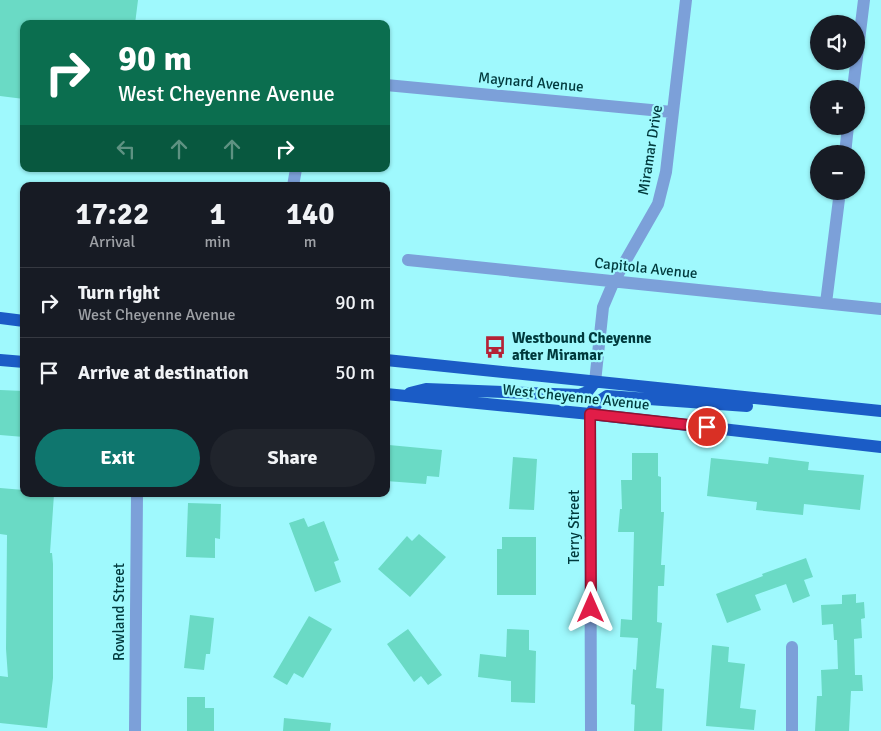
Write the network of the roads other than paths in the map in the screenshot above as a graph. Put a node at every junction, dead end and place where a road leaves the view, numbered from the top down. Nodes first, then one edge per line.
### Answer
1 (686, 0) edge
2 (864, 0) edge
3 (854, 80) edge
4 (390, 85) edge
5 (672, 112) junction
6 (839, 200) edge
7 (408, 260) dead end
8 (614, 281) junction
9 (826, 303) junction
10 (881, 309) edge
11 (0, 318) edge
12 (20, 320) edge
13 (0, 360) edge
14 (390, 360) edge
15 (20, 362) edge
16 (595, 382) junction
17 (392, 395) edge
18 (814, 405) junction
19 (881, 411) edge
20 (590, 414) junction
21 (881, 447) edge
22 (137, 497) edge
23 (792, 647) dead end
24 (135, 731) edge
25 (591, 731) edge
26 (792, 731) edge

1 - 5 street, Miramar Drive
2 - 3 street
4 - 5 street, Maynard Avenue
5 - 8 street, Miramar Drive
6 - 9 street
7 - 8 street, Capitola Avenue
8 - 9 street, Capitola Avenue
8 - 16 street, Miramar Drive
9 - 10 street, Capitola Avenue
11 - 12 main road
13 - 15 main road
14 - 16 main road, West Cheyenne Avenue
16 - 17 main road
16 - 18 main road, West Cheyenne Avenue
17 - 20 main road, West Cheyenne Avenue
18 - 19 main road, West Cheyenne Avenue
18 - 20 main road
20 - 21 main road, West Cheyenne Avenue
20 - 25 street, Terry Street
22 - 24 street, Rowland Street
23 - 26 street

